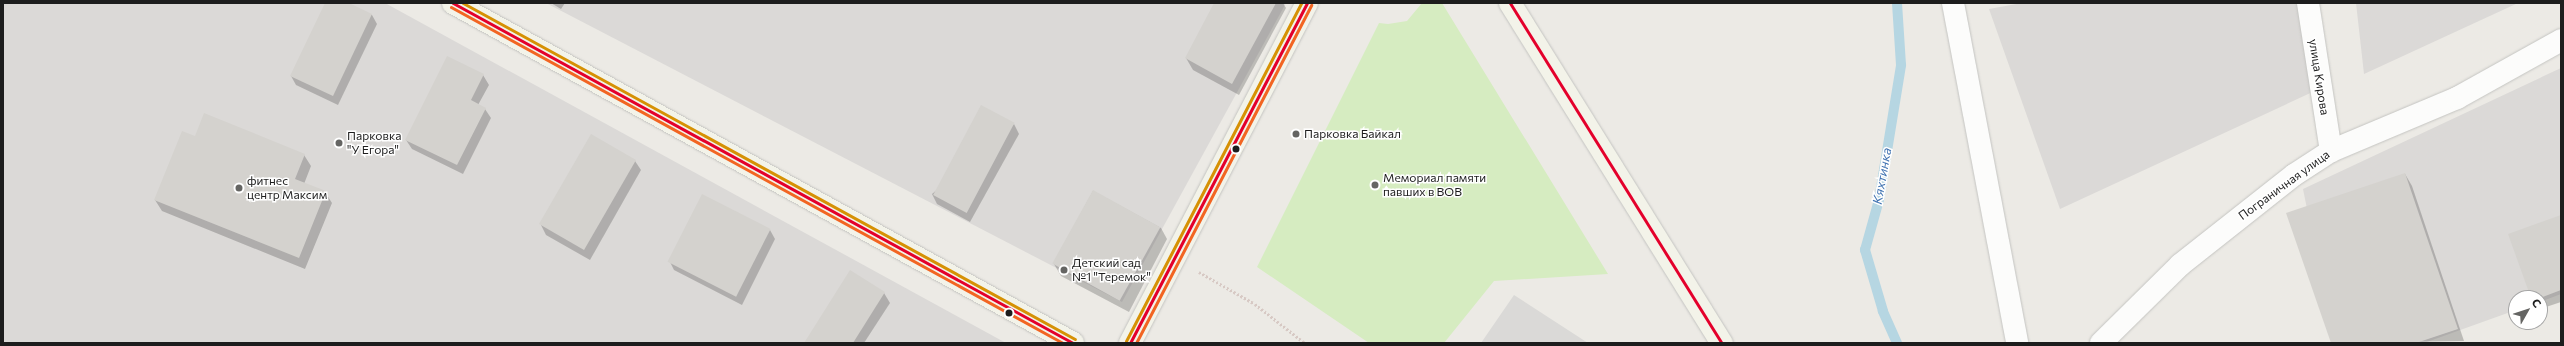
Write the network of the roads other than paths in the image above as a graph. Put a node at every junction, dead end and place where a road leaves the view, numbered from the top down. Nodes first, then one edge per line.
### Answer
1 (453, 3) edge
2 (1307, 3) edge
3 (1510, 3) edge
4 (1953, 3) edge
5 (2308, 3) edge
6 (2561, 40) edge
7 (2331, 151) junction
8 (1073, 343) edge
9 (1130, 343) edge
10 (1722, 343) edge
11 (2017, 343) edge
12 (2101, 343) edge

1 - 8 street
2 - 9 street
3 - 10 street
4 - 11 street
5 - 7 street, улица Кирова
6 - 7 street, Пограничная улица
7 - 12 street, Пограничная улица

